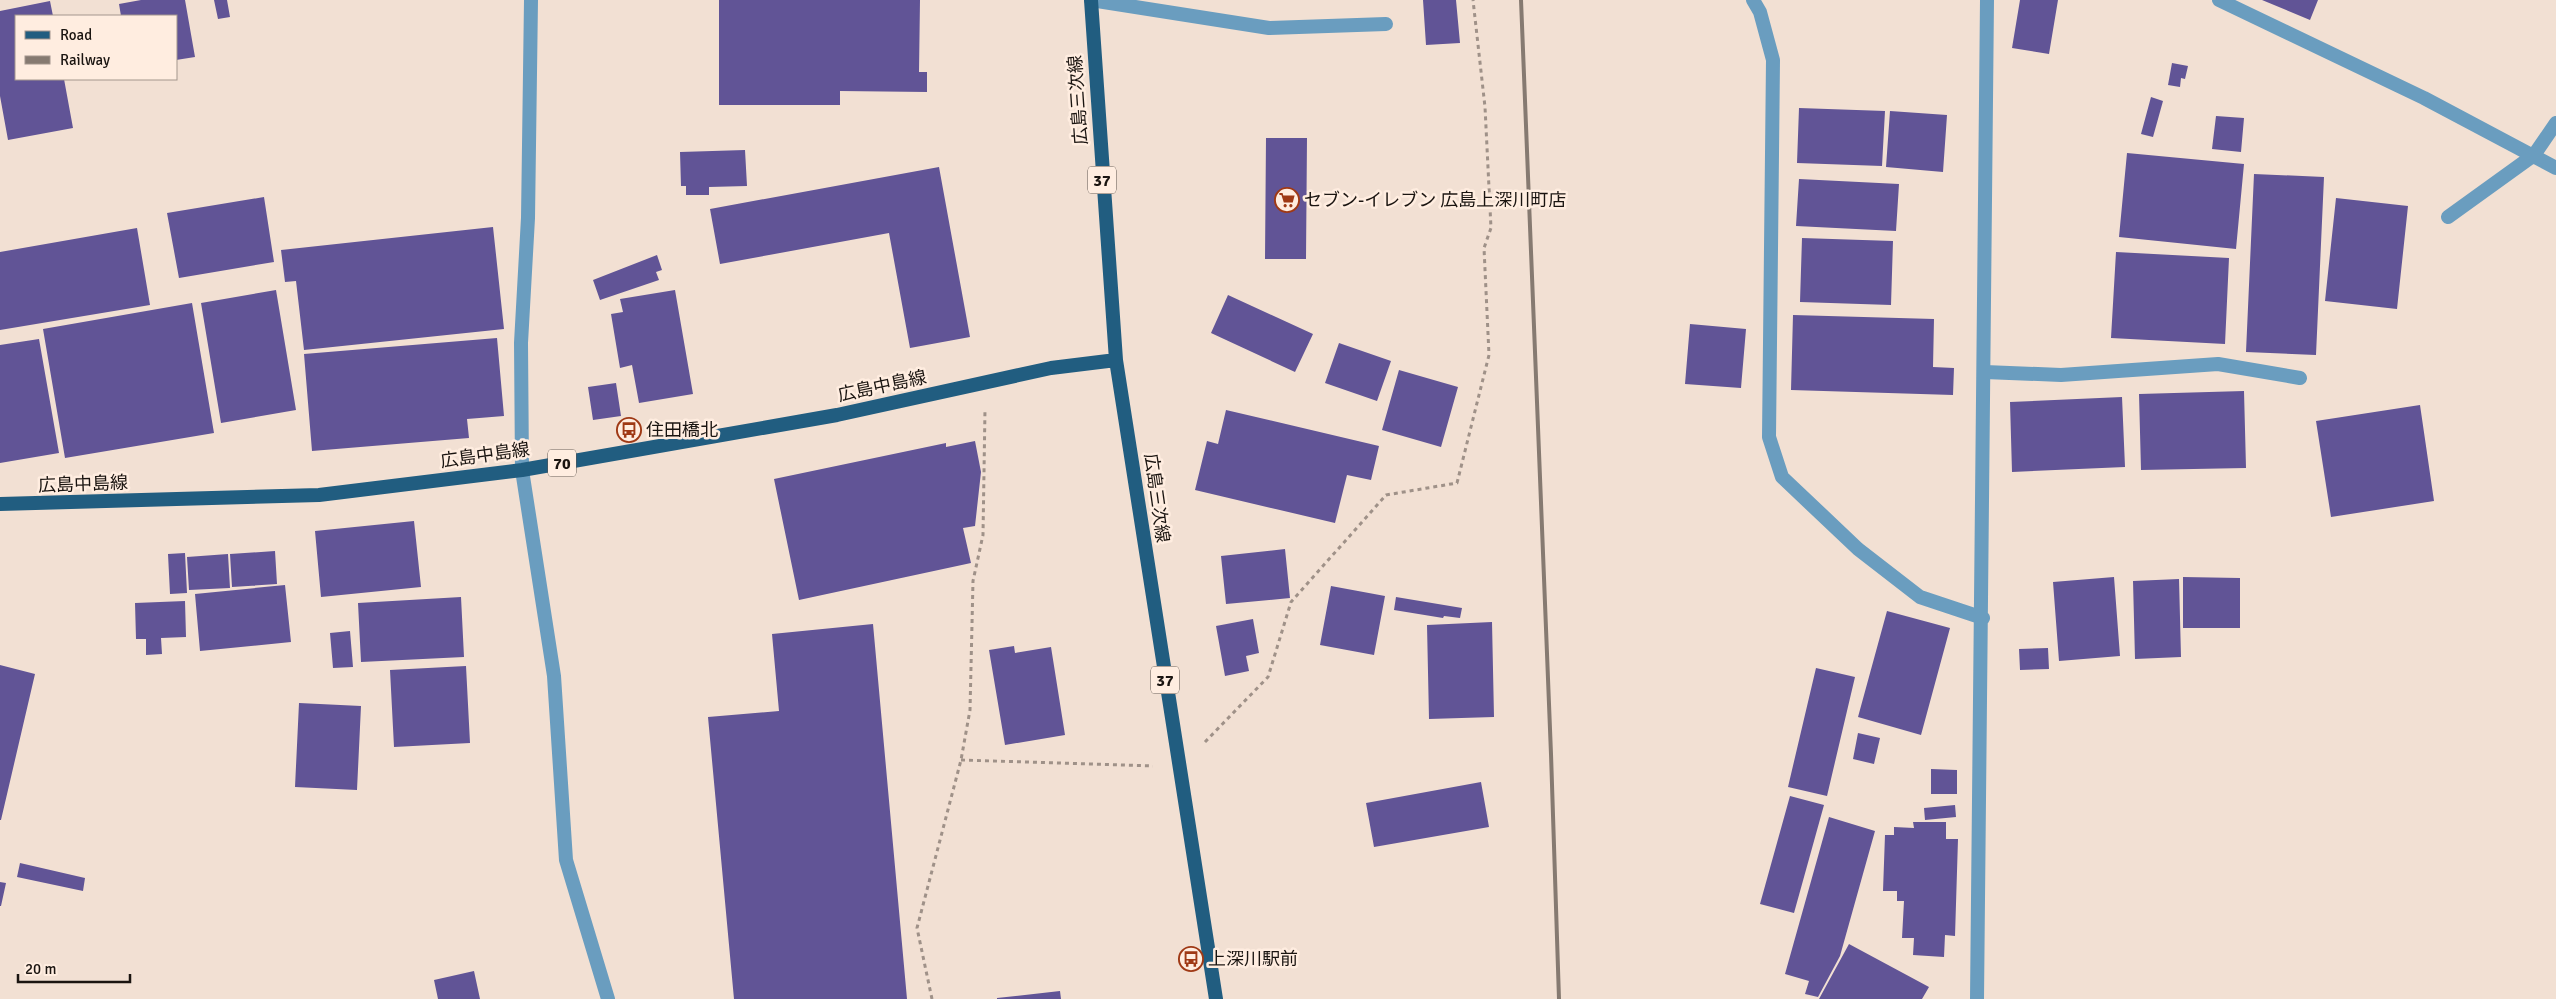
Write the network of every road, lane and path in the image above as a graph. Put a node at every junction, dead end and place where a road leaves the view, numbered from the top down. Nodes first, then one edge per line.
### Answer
1 (531, 0) edge
2 (1090, 0) edge
3 (1473, 0) edge
4 (1753, 0) edge
5 (1987, 0) edge
6 (2219, 0) edge
7 (1386, 24) dead end
8 (2556, 123) edge
9 (2534, 156) junction
10 (2556, 168) edge
11 (2448, 217) dead end
12 (1116, 360) junction
13 (1985, 372) junction
14 (2300, 378) dead end
15 (985, 408) dead end
16 (522, 470) junction
17 (0, 504) edge
18 (1983, 618) junction
19 (1205, 742) dead end
20 (961, 760) junction
21 (1153, 766) dead end
22 (608, 999) edge
23 (932, 999) edge
24 (1216, 999) edge
25 (1977, 999) edge

1 - 16 street
2 - 7 street
2 - 12 main road, 広島三次線 / 37
3 - 19 path
4 - 18 street
5 - 13 street
6 - 9 street
8 - 9 street
9 - 10 street
9 - 11 street
12 - 16 main road, 広島中島線 / 70
12 - 24 main road, 広島三次線 / 37
13 - 14 street
13 - 18 street
15 - 20 path
16 - 17 main road, 広島中島線 / 70
16 - 22 street
18 - 25 street
20 - 21 path
20 - 23 path

